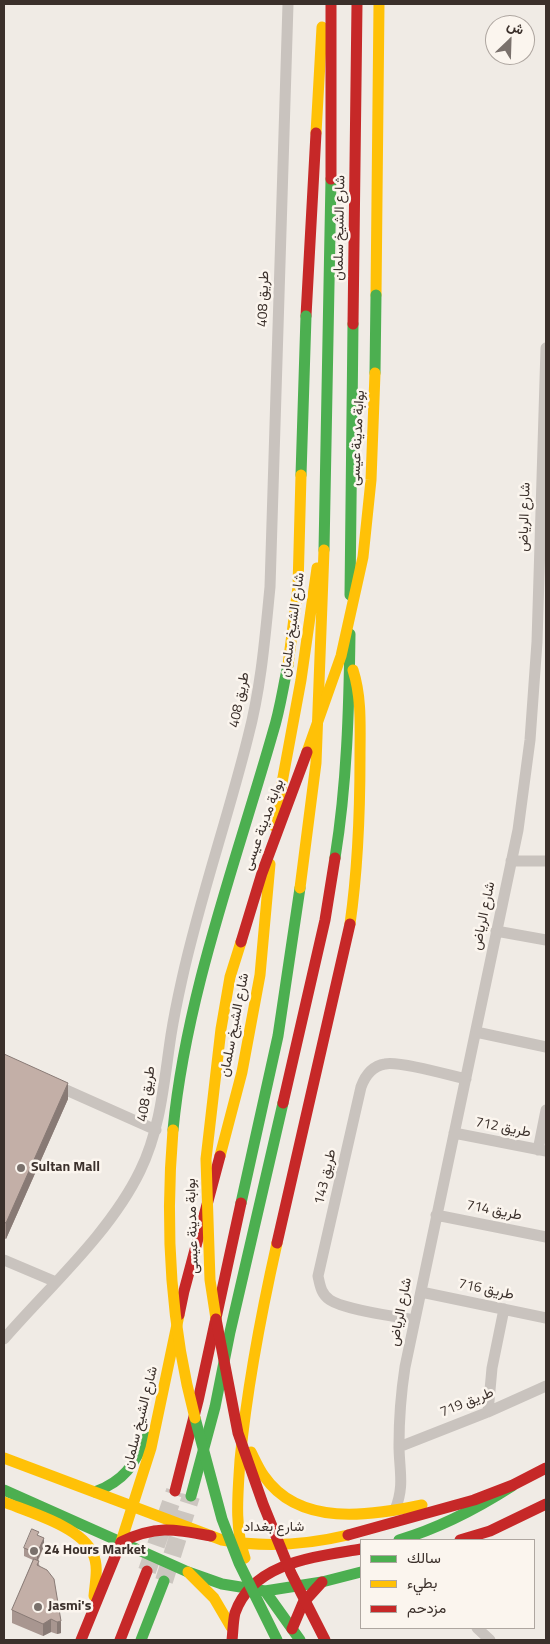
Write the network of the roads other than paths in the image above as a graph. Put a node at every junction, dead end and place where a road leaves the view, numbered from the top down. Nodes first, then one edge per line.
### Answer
1 (288, 4) edge
2 (324, 4) edge
3 (331, 4) edge
4 (357, 4) edge
5 (379, 4) edge
6 (546, 348) edge
7 (545, 408) edge
8 (545, 435) edge
9 (326, 503) junction
10 (542, 642) edge
11 (350, 662) junction
12 (511, 861) junction
13 (546, 861) edge
14 (496, 931) junction
15 (546, 940) edge
16 (476, 1032) junction
17 (546, 1046) edge
18 (466, 1079) junction
19 (48, 1082) edge
20 (546, 1110) edge
21 (156, 1130) junction
22 (454, 1133) junction
23 (542, 1151) edge
24 (436, 1215) junction
25 (546, 1237) edge
26 (4, 1260) edge
27 (56, 1282) junction
28 (421, 1292) junction
29 (504, 1309) junction
30 (546, 1318) edge
31 (414, 1320) junction
32 (4, 1339) edge
33 (546, 1386) edge
34 (160, 1411) junction
35 (488, 1412) junction
36 (244, 1417) junction
37 (399, 1447) junction
38 (4, 1458) edge
39 (546, 1468) edge
40 (402, 1483) junction
41 (512, 1486) junction
42 (4, 1490) edge
43 (174, 1491) tunnel mouth
44 (95, 1492) junction
45 (191, 1496) tunnel mouth
46 (4, 1502) edge
47 (546, 1504) edge
48 (133, 1506) junction
49 (418, 1506) junction
50 (395, 1510) junction
51 (127, 1523) junction
52 (133, 1536) junction
53 (211, 1536) junction
54 (402, 1539) edge
55 (463, 1539) edge
56 (122, 1542) junction
57 (240, 1544) junction
58 (360, 1549) edge
59 (149, 1554) junction
60 (147, 1571) tunnel mouth
61 (188, 1572) junction
62 (360, 1572) edge
63 (257, 1579) junction
64 (164, 1581) tunnel mouth
65 (322, 1582) junction
66 (247, 1588) junction
67 (266, 1591) junction
68 (92, 1616) junction
69 (232, 1627) junction
70 (292, 1629) junction
71 (478, 1629) edge
72 (82, 1640) edge
73 (120, 1640) edge
74 (141, 1640) edge
75 (232, 1640) edge
76 (277, 1640) edge
77 (300, 1640) edge
78 (326, 1640) edge
79 (490, 1640) edge

1 - 21 street, طريق 408
2 - 76 main road, بوابة مدينة عيسى, bridge
3 - 9 main road, شارع الشيخ سلمان
4 - 11 main road, شارع الشيخ سلمان
5 - 78 main road, بوابة مدينة عيسى, bridge
6 - 7 street, شارع الرياض
7 - 8 street, شارع الرياض
8 - 10 street, شارع الرياض
9 - 34 main road, شارع الشيخ سلمان
9 - 43 main road, شارع الشيخ سلمان
10 - 12 street, شارع الرياض
11 - 36 main road, شارع الشيخ سلمان
11 - 45 main road, شارع الشيخ سلمان
12 - 13 street
12 - 14 street, شارع الرياض
14 - 15 street
14 - 16 street, شارع الرياض
16 - 17 street
16 - 18 street, شارع الرياض
18 - 22 street, شارع الرياض
18 - 31 street, طريق 143
19 - 21 street
20 - 23 street
21 - 27 street, طريق 408
22 - 23 street, طريق 712
22 - 24 street, شارع الرياض
24 - 25 street, طريق 714
24 - 28 street, شارع الرياض
26 - 27 street
27 - 32 street, طريق 408
28 - 29 street, طريق 716
28 - 31 street, شارع الرياض
29 - 30 street, طريق 716
29 - 35 street
31 - 37 street, شارع الرياض
33 - 35 street, طريق 719
34 - 44 main road
34 - 48 main road, شارع الشيخ سلمان
35 - 37 street, طريق 719
36 - 50 main road
36 - 57 main road, شارع الشيخ سلمان
37 - 40 street, شارع الرياض
38 - 44 main road, شارع بغداد
39 - 41 main road, شارع بغداد
40 - 49 street
40 - 50 street, شارع الرياض
41 - 49 main road
41 - 54 main road
41 - 57 main road, شارع بغداد
42 - 56 main road
44 - 48 main road, شارع بغداد
46 - 68 main road
47 - 55 main road
48 - 51 main road, شارع الشيخ سلمان
48 - 53 main road, شارع بغداد
49 - 50 main road
51 - 52 main road
51 - 56 main road, شارع الشيخ سلمان
52 - 53 main road
52 - 56 main road
52 - 59 main road
53 - 57 main road, شارع بغداد
56 - 59 main road
56 - 68 main road, شارع الشيخ سلمان
57 - 63 main road, شارع الشيخ سلمان
58 - 63 main road
59 - 61 main road
60 - 73 main road
61 - 66 main road
61 - 69 main road
62 - 65 main road
63 - 66 main road
63 - 67 main road, شارع الشيخ سلمان
64 - 74 main road
65 - 67 main road
65 - 70 main road
66 - 67 main road
66 - 69 main road
67 - 70 main road, شارع الشيخ سلمان
68 - 72 main road, شارع الشيخ سلمان
69 - 75 main road
70 - 77 main road, شارع الشيخ سلمان
71 - 79 street

